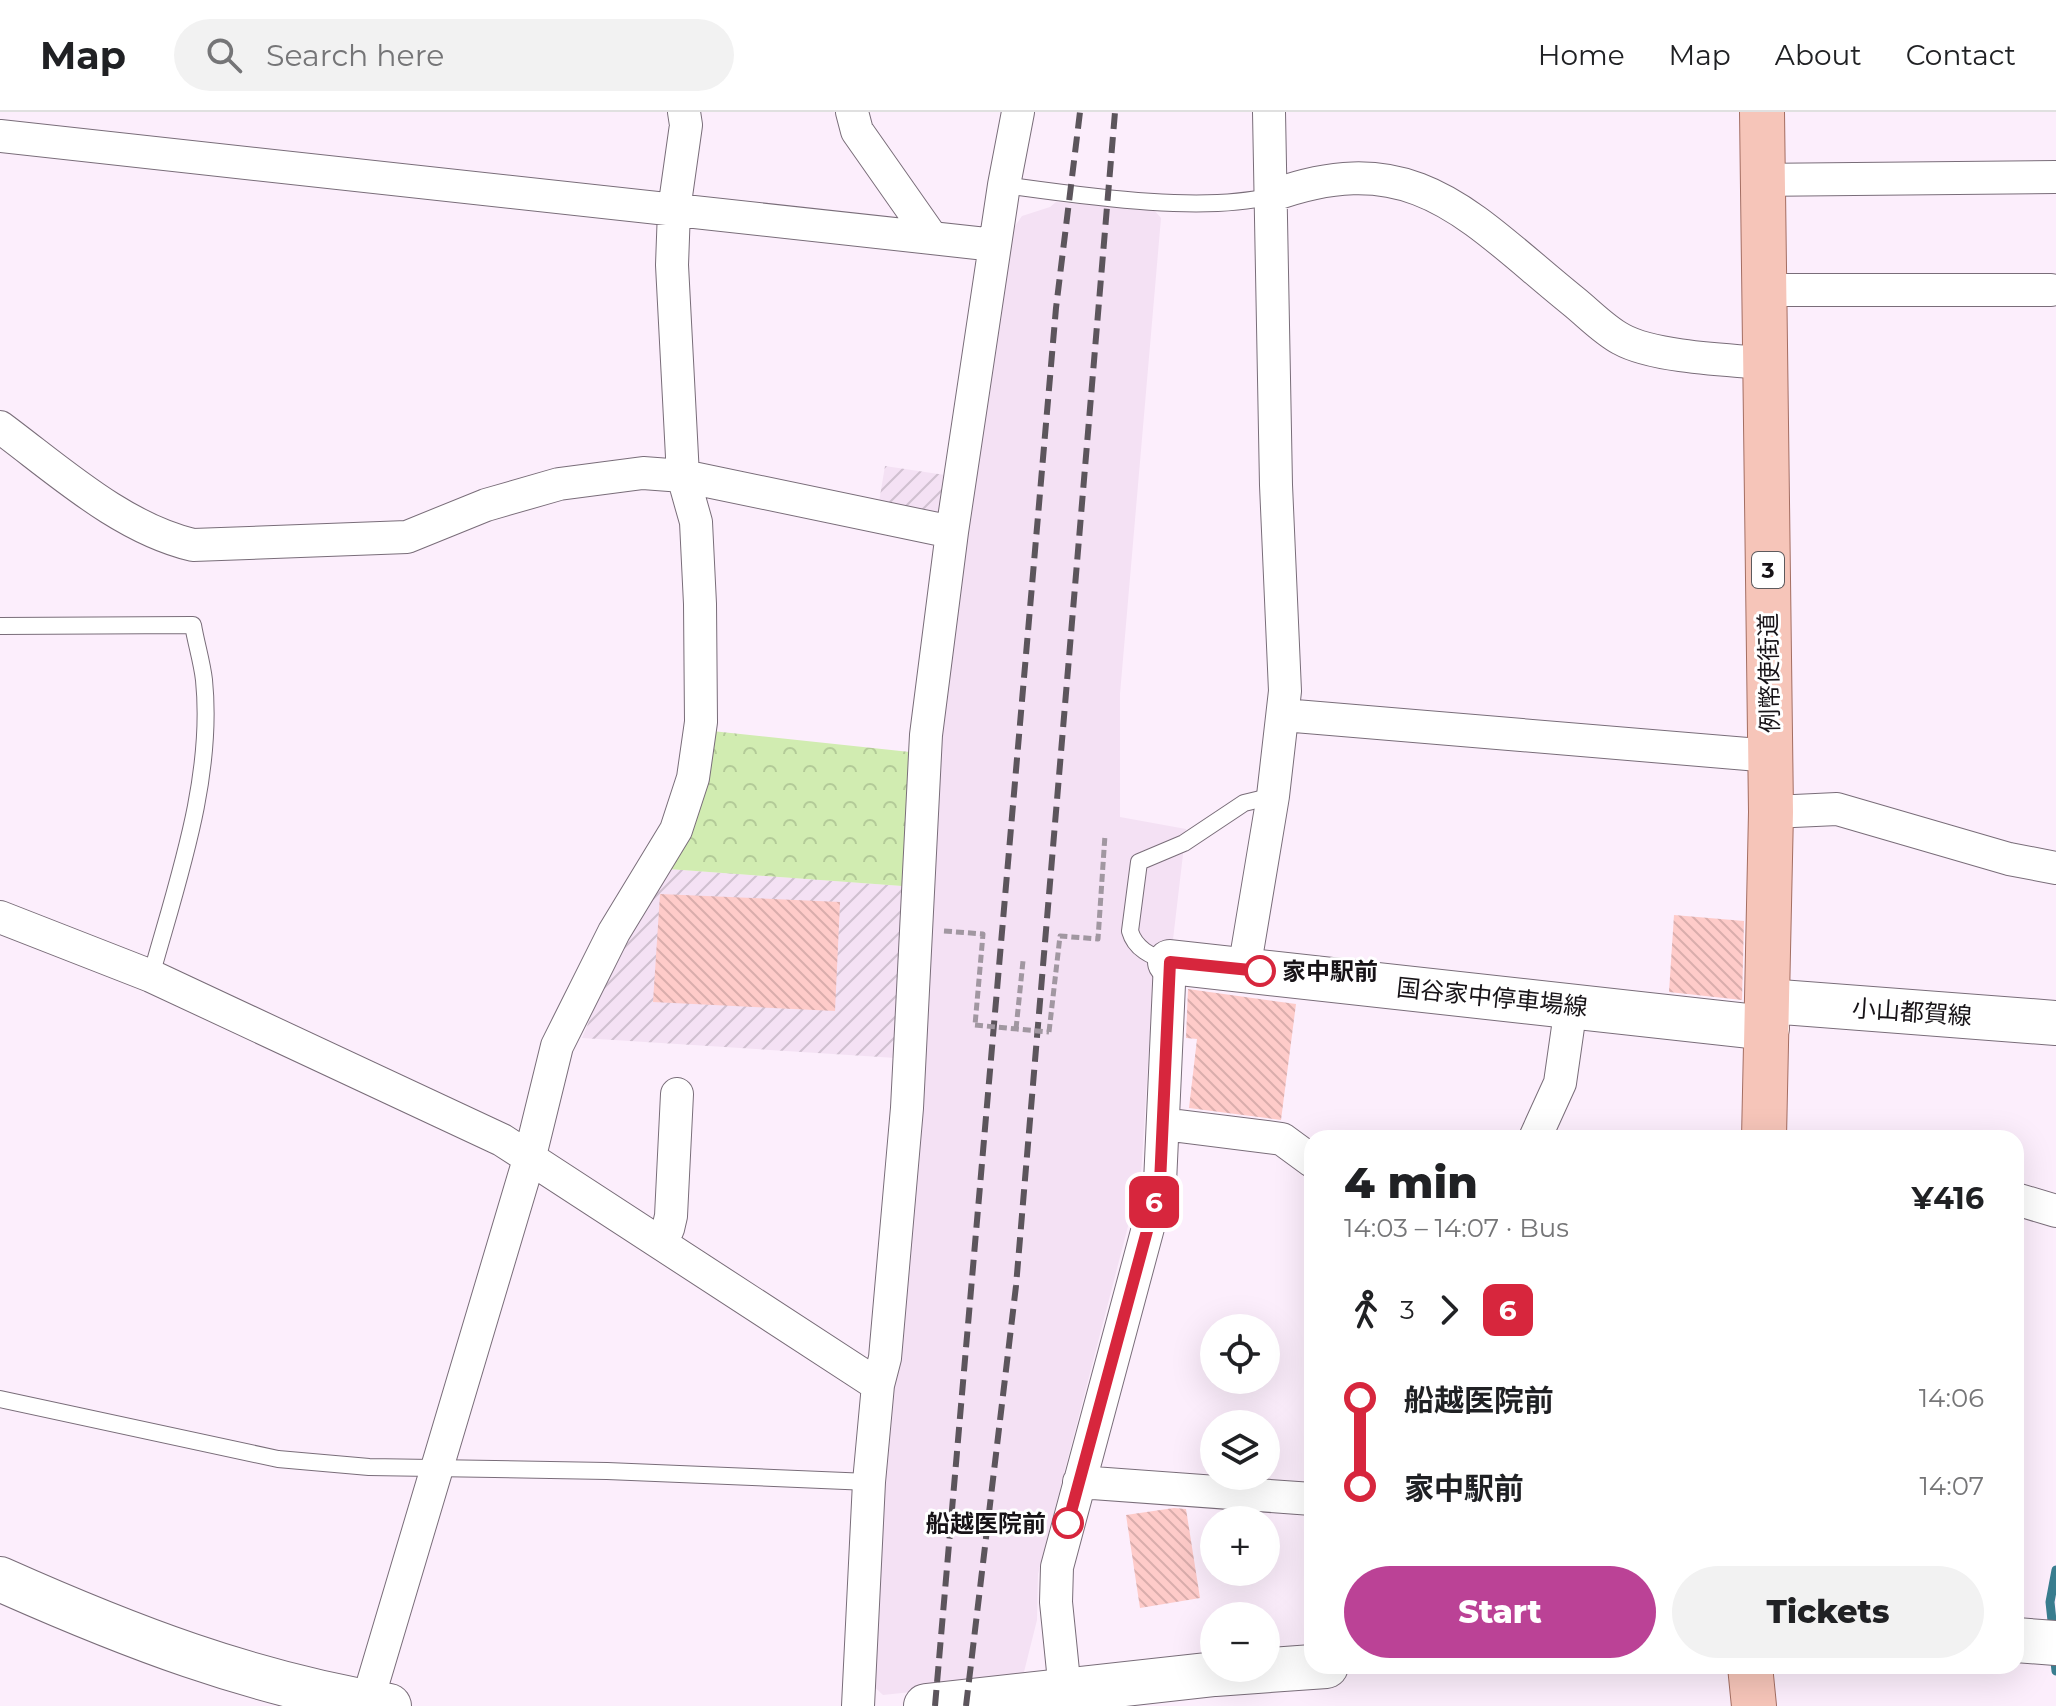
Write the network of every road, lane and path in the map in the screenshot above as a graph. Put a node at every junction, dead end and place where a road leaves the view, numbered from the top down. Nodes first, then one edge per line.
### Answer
1 (684, 112) edge
2 (852, 112) edge
3 (1018, 112) edge
4 (1269, 112) edge
5 (1762, 112) edge
6 (0, 136) edge
7 (2056, 177) edge
8 (1763, 180) junction
9 (1004, 185) junction
10 (1271, 196) junction
11 (674, 210) junction
12 (932, 238) junction
13 (995, 245) junction
14 (1764, 290) junction
15 (2051, 290) dead end
16 (1765, 363) junction
17 (0, 427) edge
18 (683, 476) junction
19 (952, 532) junction
20 (0, 626) edge
21 (1283, 715) junction
22 (1771, 756) junction
23 (1273, 796) junction
24 (1771, 812) junction
25 (1105, 835) dead end
26 (2056, 868) edge
27 (0, 917) edge
28 (942, 931) dead end
29 (1023, 961) dead end
30 (1170, 962) junction
31 (1244, 970) junction
32 (151, 976) junction
33 (1571, 1006) junction
34 (1768, 1015) junction
35 (2056, 1023) edge
36 (1016, 1029) junction
37 (677, 1094) dead end
38 (1163, 1124) junction
39 (1539, 1130) edge
40 (1772, 1130) edge
41 (1304, 1155) edge
42 (530, 1156) junction
43 (2024, 1201) edge
44 (2056, 1211) edge
45 (656, 1240) junction
46 (878, 1385) junction
47 (0, 1399) edge
48 (436, 1468) junction
49 (869, 1482) junction
50 (1079, 1482) junction
51 (1304, 1498) edge
52 (0, 1560) edge
53 (0, 1579) edge
54 (52, 1602) junction
55 (2024, 1641) edge
56 (2056, 1643) edge
57 (1304, 1668) edge
58 (1751, 1674) edge
59 (1065, 1691) junction
60 (374, 1705) edge
61 (858, 1706) edge
62 (926, 1706) edge
63 (1754, 1706) edge

1 - 11 street
2 - 12 street
3 - 9 street
4 - 10 street
5 - 8 main road, 例幣使街道 / 3
6 - 11 street
7 - 8 street
8 - 14 main road, 例幣使街道 / 3
9 - 10 lane
9 - 13 street
10 - 16 street
10 - 21 street
11 - 12 street
11 - 18 street
12 - 13 street
13 - 19 street
14 - 15 street
14 - 16 main road, 例幣使街道 / 3
16 - 22 main road, 例幣使街道 / 3
17 - 18 street
18 - 19 street
18 - 42 street
19 - 46 street
20 - 32 lane
21 - 22 street
21 - 23 street
22 - 24 main road, 例幣使街道 / 3
23 - 30 lane
23 - 31 street
24 - 26 street
24 - 34 main road, 例幣使街道 / 3
25 - 36 path, bridge
27 - 32 street
28 - 36 path, bridge
29 - 36 path
30 - 31 main road, 国谷家中停車場線
30 - 38 street
31 - 33 main road, 国谷家中停車場線
32 - 42 street
33 - 34 main road, 国谷家中停車場線
33 - 39 street
34 - 35 main road, 小山都賀線
34 - 40 main road, 例幣使街道 / 3
37 - 45 street
38 - 41 street
38 - 50 street
42 - 45 street
42 - 48 street
43 - 44 street
45 - 46 street
46 - 49 street
47 - 48 lane
48 - 49 lane
48 - 60 street
49 - 61 street
50 - 51 street
50 - 59 street
52 - 54 lane
53 - 54 main road
54 - 60 main road
55 - 56 main road
57 - 59 main road
58 - 63 main road
59 - 62 main road

